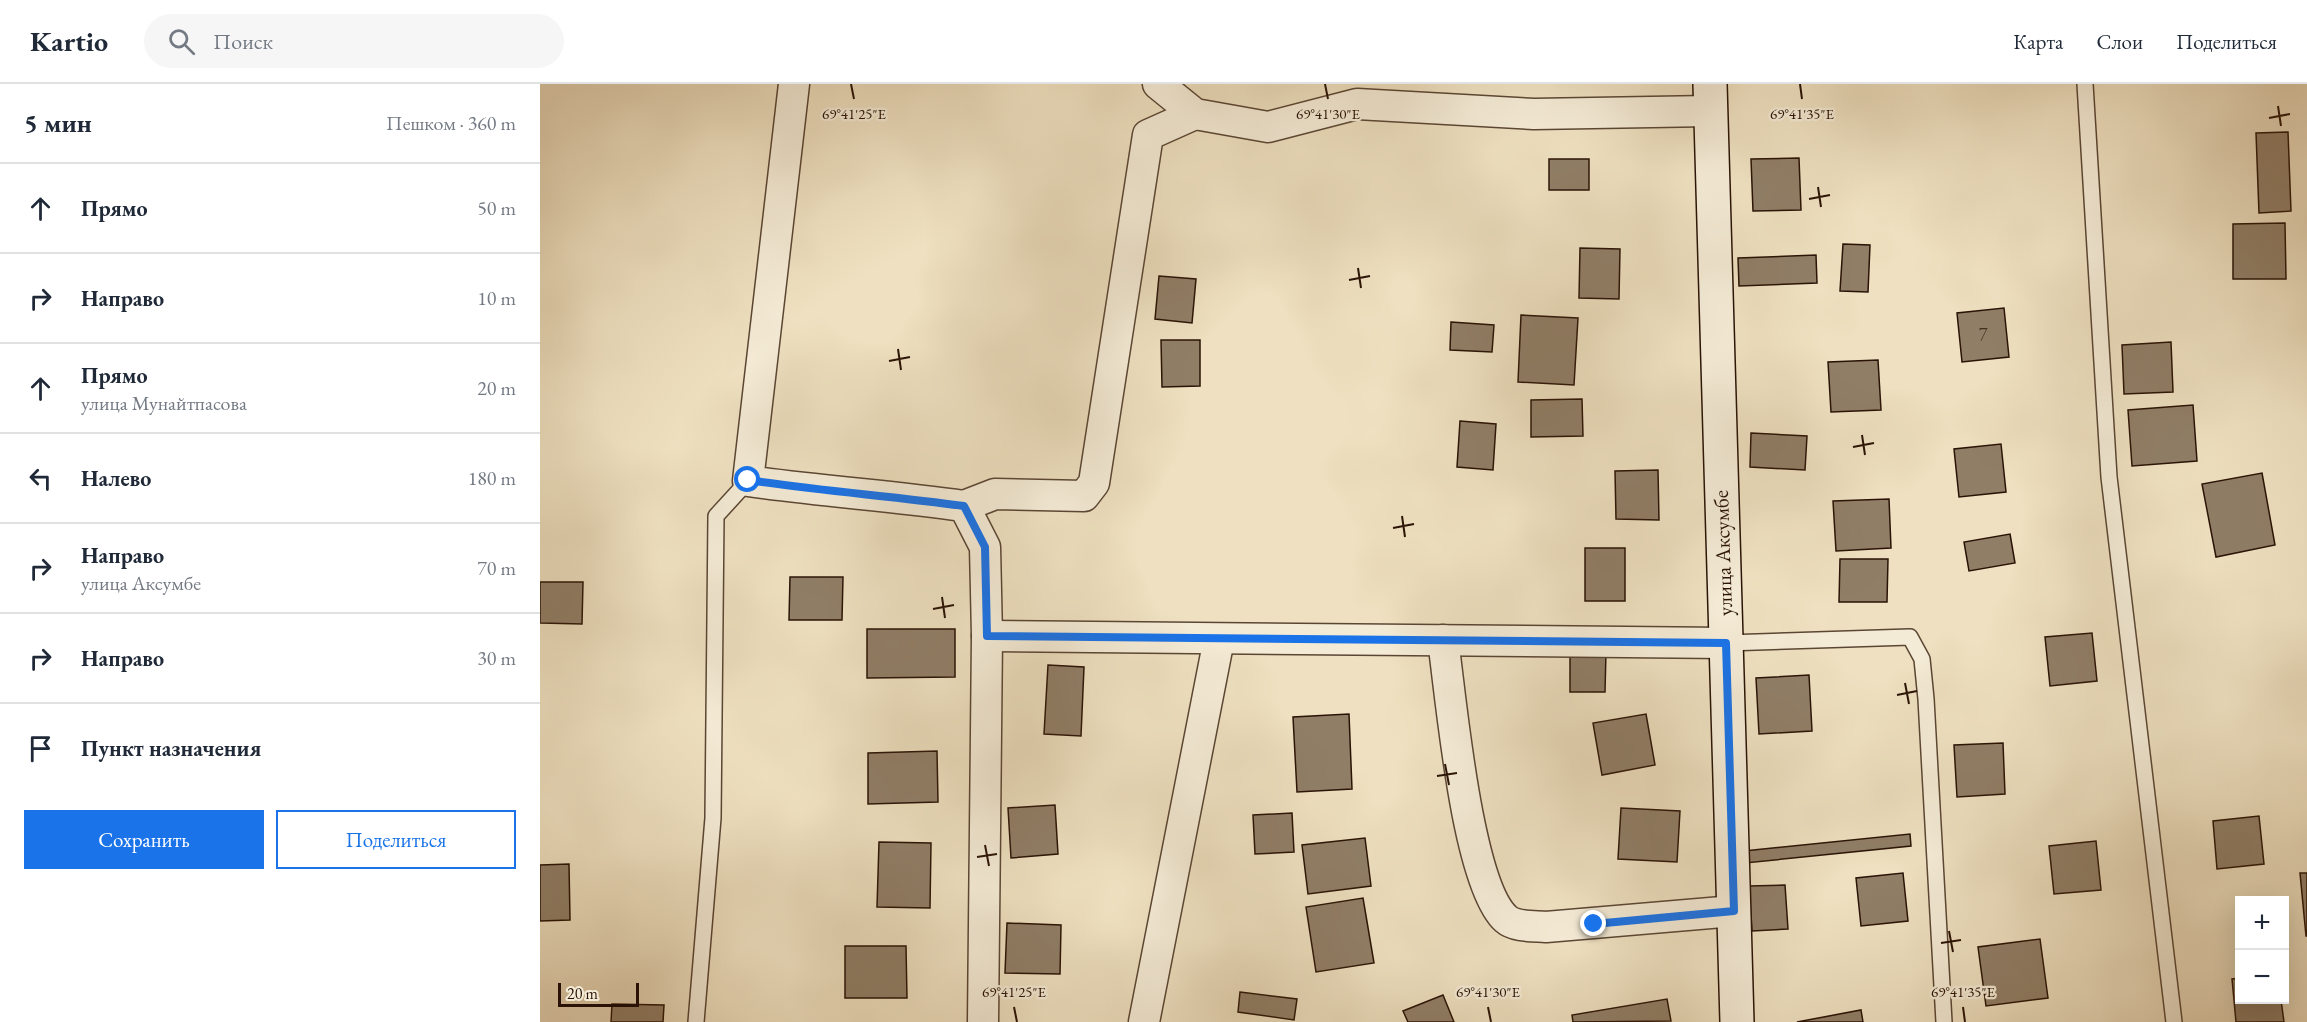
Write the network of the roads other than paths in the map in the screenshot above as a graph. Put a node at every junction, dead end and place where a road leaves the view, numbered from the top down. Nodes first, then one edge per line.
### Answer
1 (794, 84) edge
2 (1158, 84) edge
3 (2085, 84) edge
4 (1710, 98) edge
5 (1195, 114) junction
6 (748, 480) junction
7 (964, 506) junction
8 (987, 636) junction
9 (1220, 639) junction
10 (1443, 640) junction
11 (1726, 643) junction
12 (1734, 911) junction
13 (696, 1022) edge
14 (983, 1022) edge
15 (1144, 1022) edge
16 (1737, 1022) edge
17 (1944, 1022) edge
18 (2174, 1022) edge

1 - 6 street
2 - 5 street
3 - 18 lane
4 - 5 street
4 - 11 main road, улица Аксумбе
5 - 7 street
6 - 7 street
6 - 13 lane
7 - 8 street
8 - 9 street
8 - 14 street
9 - 10 street
9 - 15 street
10 - 11 street
10 - 12 street
11 - 12 main road, улица Аксумбе
11 - 17 lane
12 - 16 main road, улица Аксумбе

